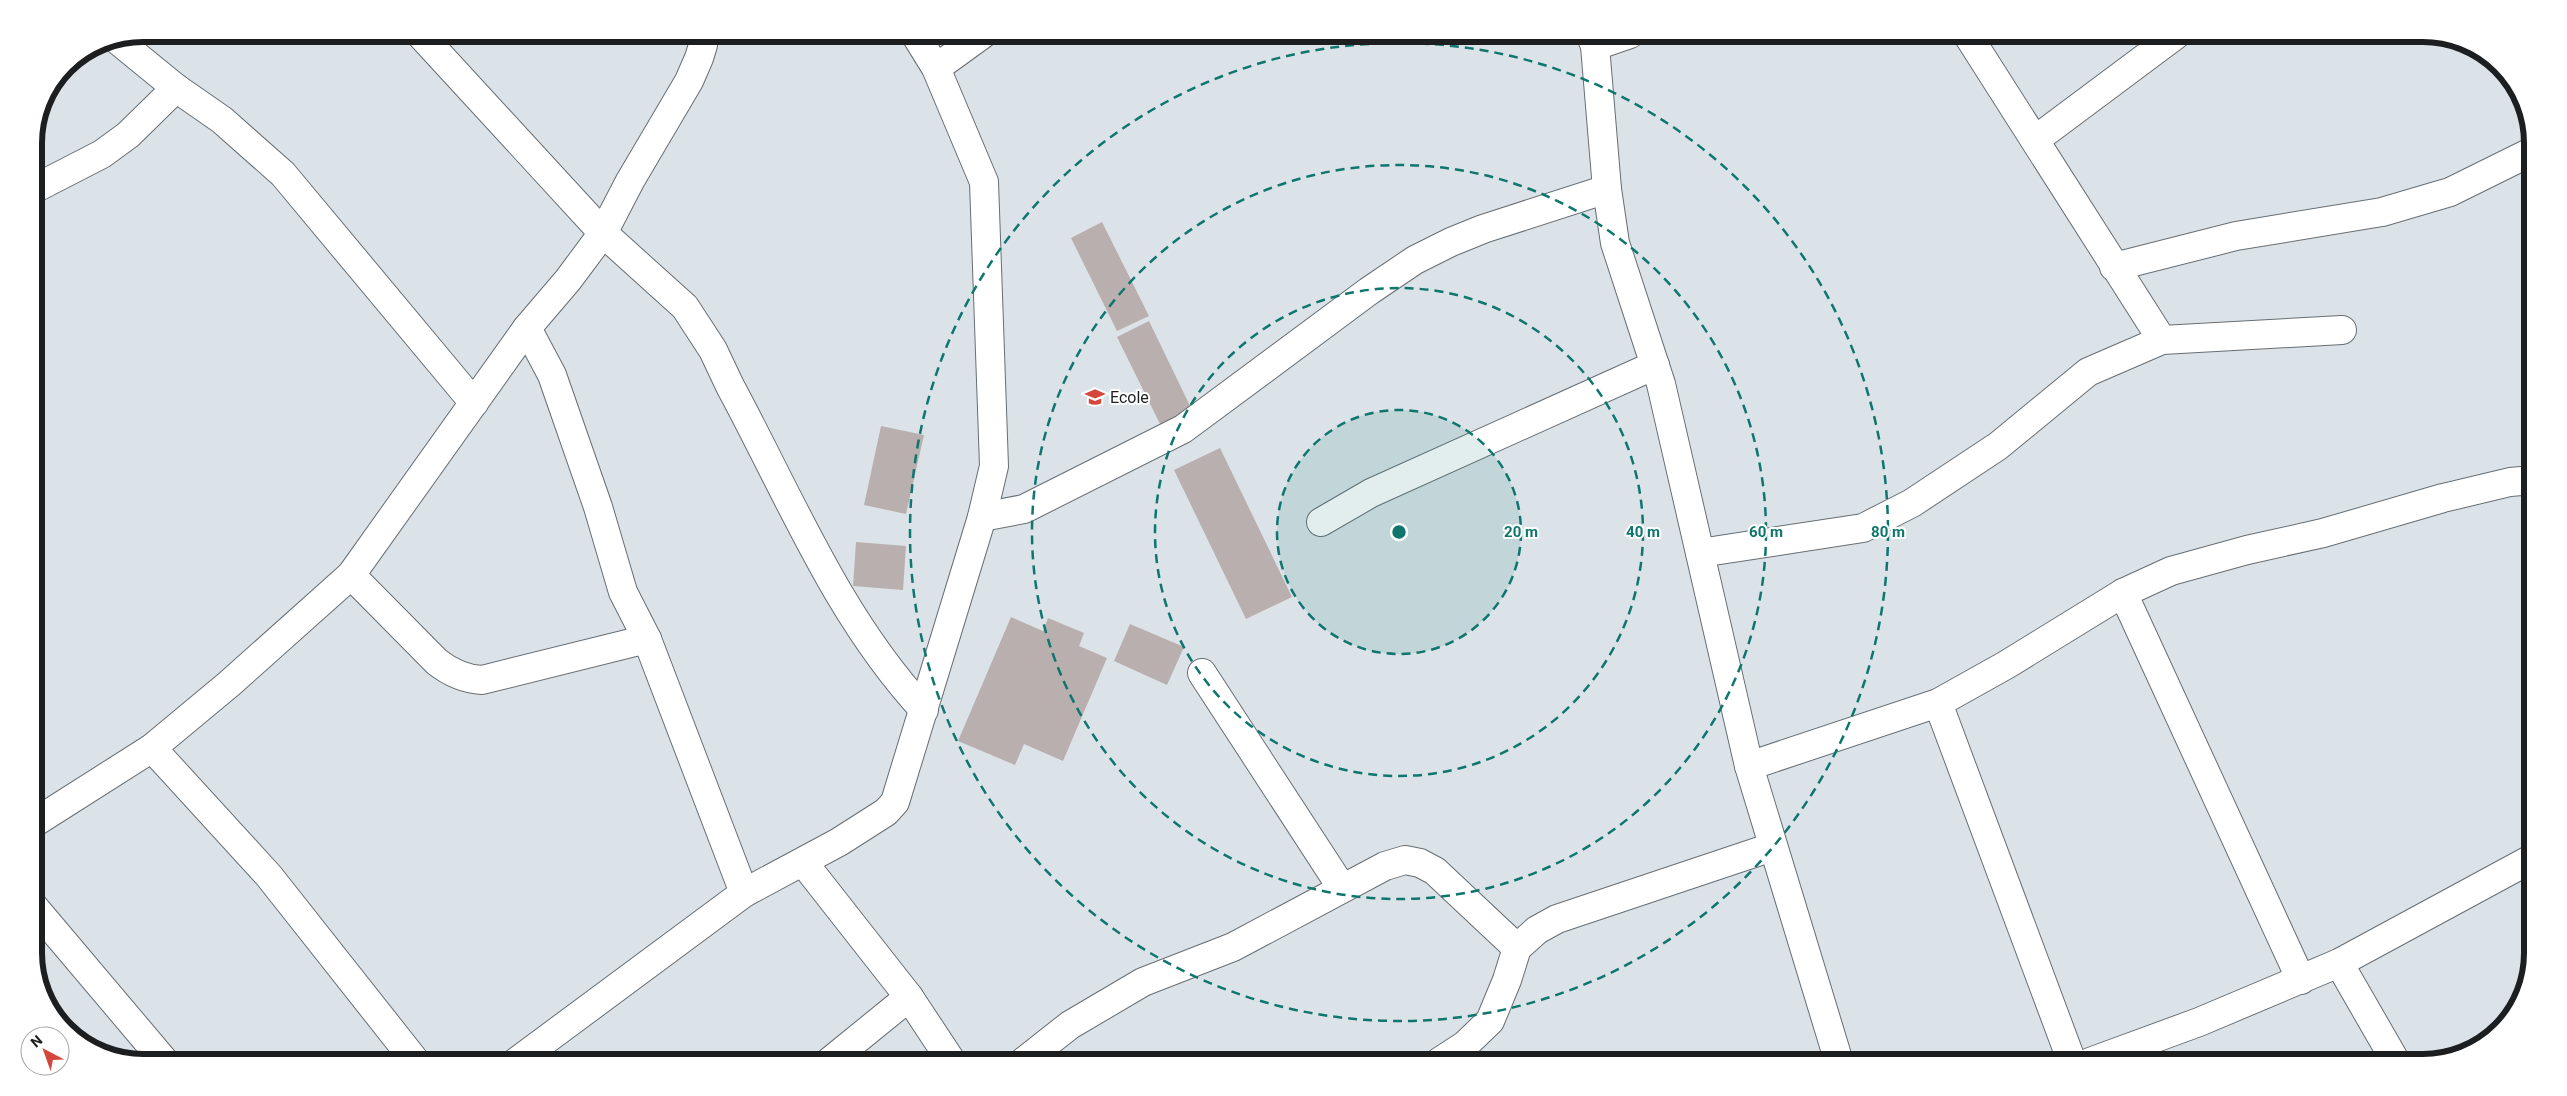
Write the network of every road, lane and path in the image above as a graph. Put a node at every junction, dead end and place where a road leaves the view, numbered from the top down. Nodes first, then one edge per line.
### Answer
1 (427, 42) edge
2 (703, 42) edge
3 (920, 42) edge
4 (972, 42) edge
5 (1592, 42) edge
6 (1971, 42) edge
7 (2166, 42) edge
8 (123, 45) edge
9 (936, 68) junction
10 (176, 88) junction
11 (2036, 140) junction
12 (2524, 155) edge
13 (43, 184) edge
14 (1607, 189) junction
15 (603, 233) junction
16 (2114, 267) junction
17 (527, 328) junction
18 (2342, 330) dead end
19 (2162, 340) junction
20 (1655, 365) junction
21 (474, 403) junction
22 (2524, 481) edge
23 (982, 517) junction
24 (1321, 522) dead end
25 (1700, 553) junction
26 (351, 576) junction
27 (2123, 593) junction
28 (647, 639) junction
29 (1202, 673) dead end
30 (1938, 703) junction
31 (924, 710) junction
32 (152, 748) junction
33 (1749, 766) junction
34 (43, 817) edge
35 (1772, 847) junction
36 (803, 862) junction
37 (2524, 864) edge
38 (1342, 888) junction
39 (744, 893) junction
40 (43, 918) edge
41 (1517, 948) junction
42 (2338, 963) junction
43 (2301, 980) junction
44 (909, 997) junction
45 (159, 1054) edge
46 (410, 1054) edge
47 (527, 1054) edge
48 (839, 1054) edge
49 (947, 1054) edge
50 (1033, 1054) edge
51 (1451, 1054) edge
52 (1837, 1054) edge
53 (2069, 1054) edge
54 (2112, 1054) edge
55 (2391, 1054) edge

1 - 15 street
2 - 15 street
3 - 9 street
4 - 9 street
5 - 14 street
6 - 11 street
7 - 11 street
8 - 10 street
9 - 23 street
10 - 13 street
10 - 21 street
11 - 16 street
12 - 16 street
14 - 20 street
14 - 23 street
15 - 17 street
15 - 31 street
16 - 19 street
17 - 21 street
17 - 28 street
18 - 19 street
19 - 25 street
20 - 24 street
20 - 25 street
21 - 26 street
22 - 27 street
23 - 31 street
25 - 33 street
26 - 28 street
26 - 32 street
27 - 30 street
27 - 43 street
28 - 39 street
29 - 38 street
30 - 33 street
30 - 53 street
31 - 36 street
32 - 34 street
32 - 46 street
33 - 35 street
35 - 41 street
35 - 52 street
36 - 39 street
36 - 44 street
37 - 42 street
38 - 41 street
38 - 50 street
39 - 47 street
40 - 45 street
41 - 51 street
42 - 43 street
42 - 55 street
43 - 54 street
44 - 48 street
44 - 49 street

